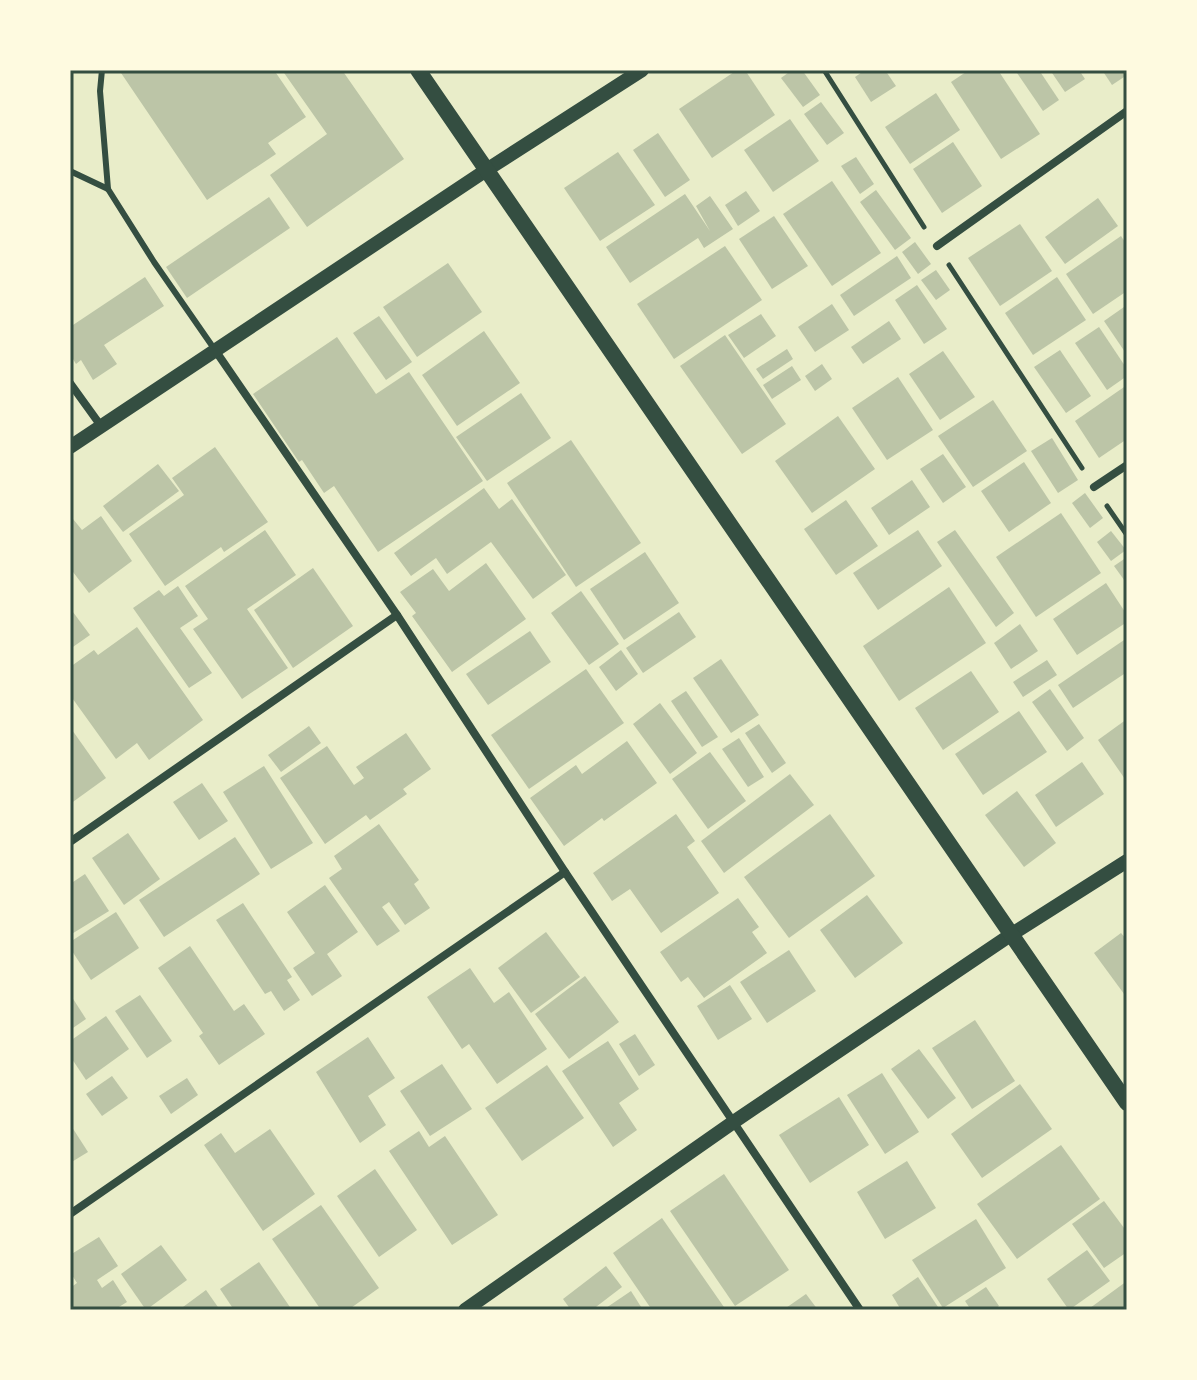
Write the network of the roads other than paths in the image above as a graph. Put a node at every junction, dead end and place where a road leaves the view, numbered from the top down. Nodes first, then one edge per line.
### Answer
1 (102, 70) edge
2 (418, 70) edge
3 (642, 70) edge
4 (1127, 111) edge
5 (488, 169) junction
6 (70, 171) edge
7 (108, 189) junction
8 (937, 246) road end
9 (215, 350) junction
10 (70, 383) edge
11 (101, 426) junction
12 (70, 447) edge
13 (1127, 465) edge
14 (1094, 487) road end
15 (397, 615) junction
16 (70, 842) edge
17 (1127, 861) edge
18 (565, 872) junction
19 (1012, 934) junction
20 (1127, 1103) edge
21 (735, 1121) junction
22 (70, 1214) edge
23 (465, 1310) edge
24 (860, 1310) edge

1 - 7 lane
2 - 5 main road
3 - 5 street
4 - 8 street
5 - 9 street
5 - 19 main road
6 - 7 lane
7 - 9 lane
9 - 11 street
9 - 15 street
10 - 11 street
11 - 12 street
13 - 14 street
15 - 16 street
15 - 18 street
17 - 19 street
18 - 21 street
18 - 22 street
19 - 20 main road
19 - 21 street
21 - 23 street
21 - 24 street

